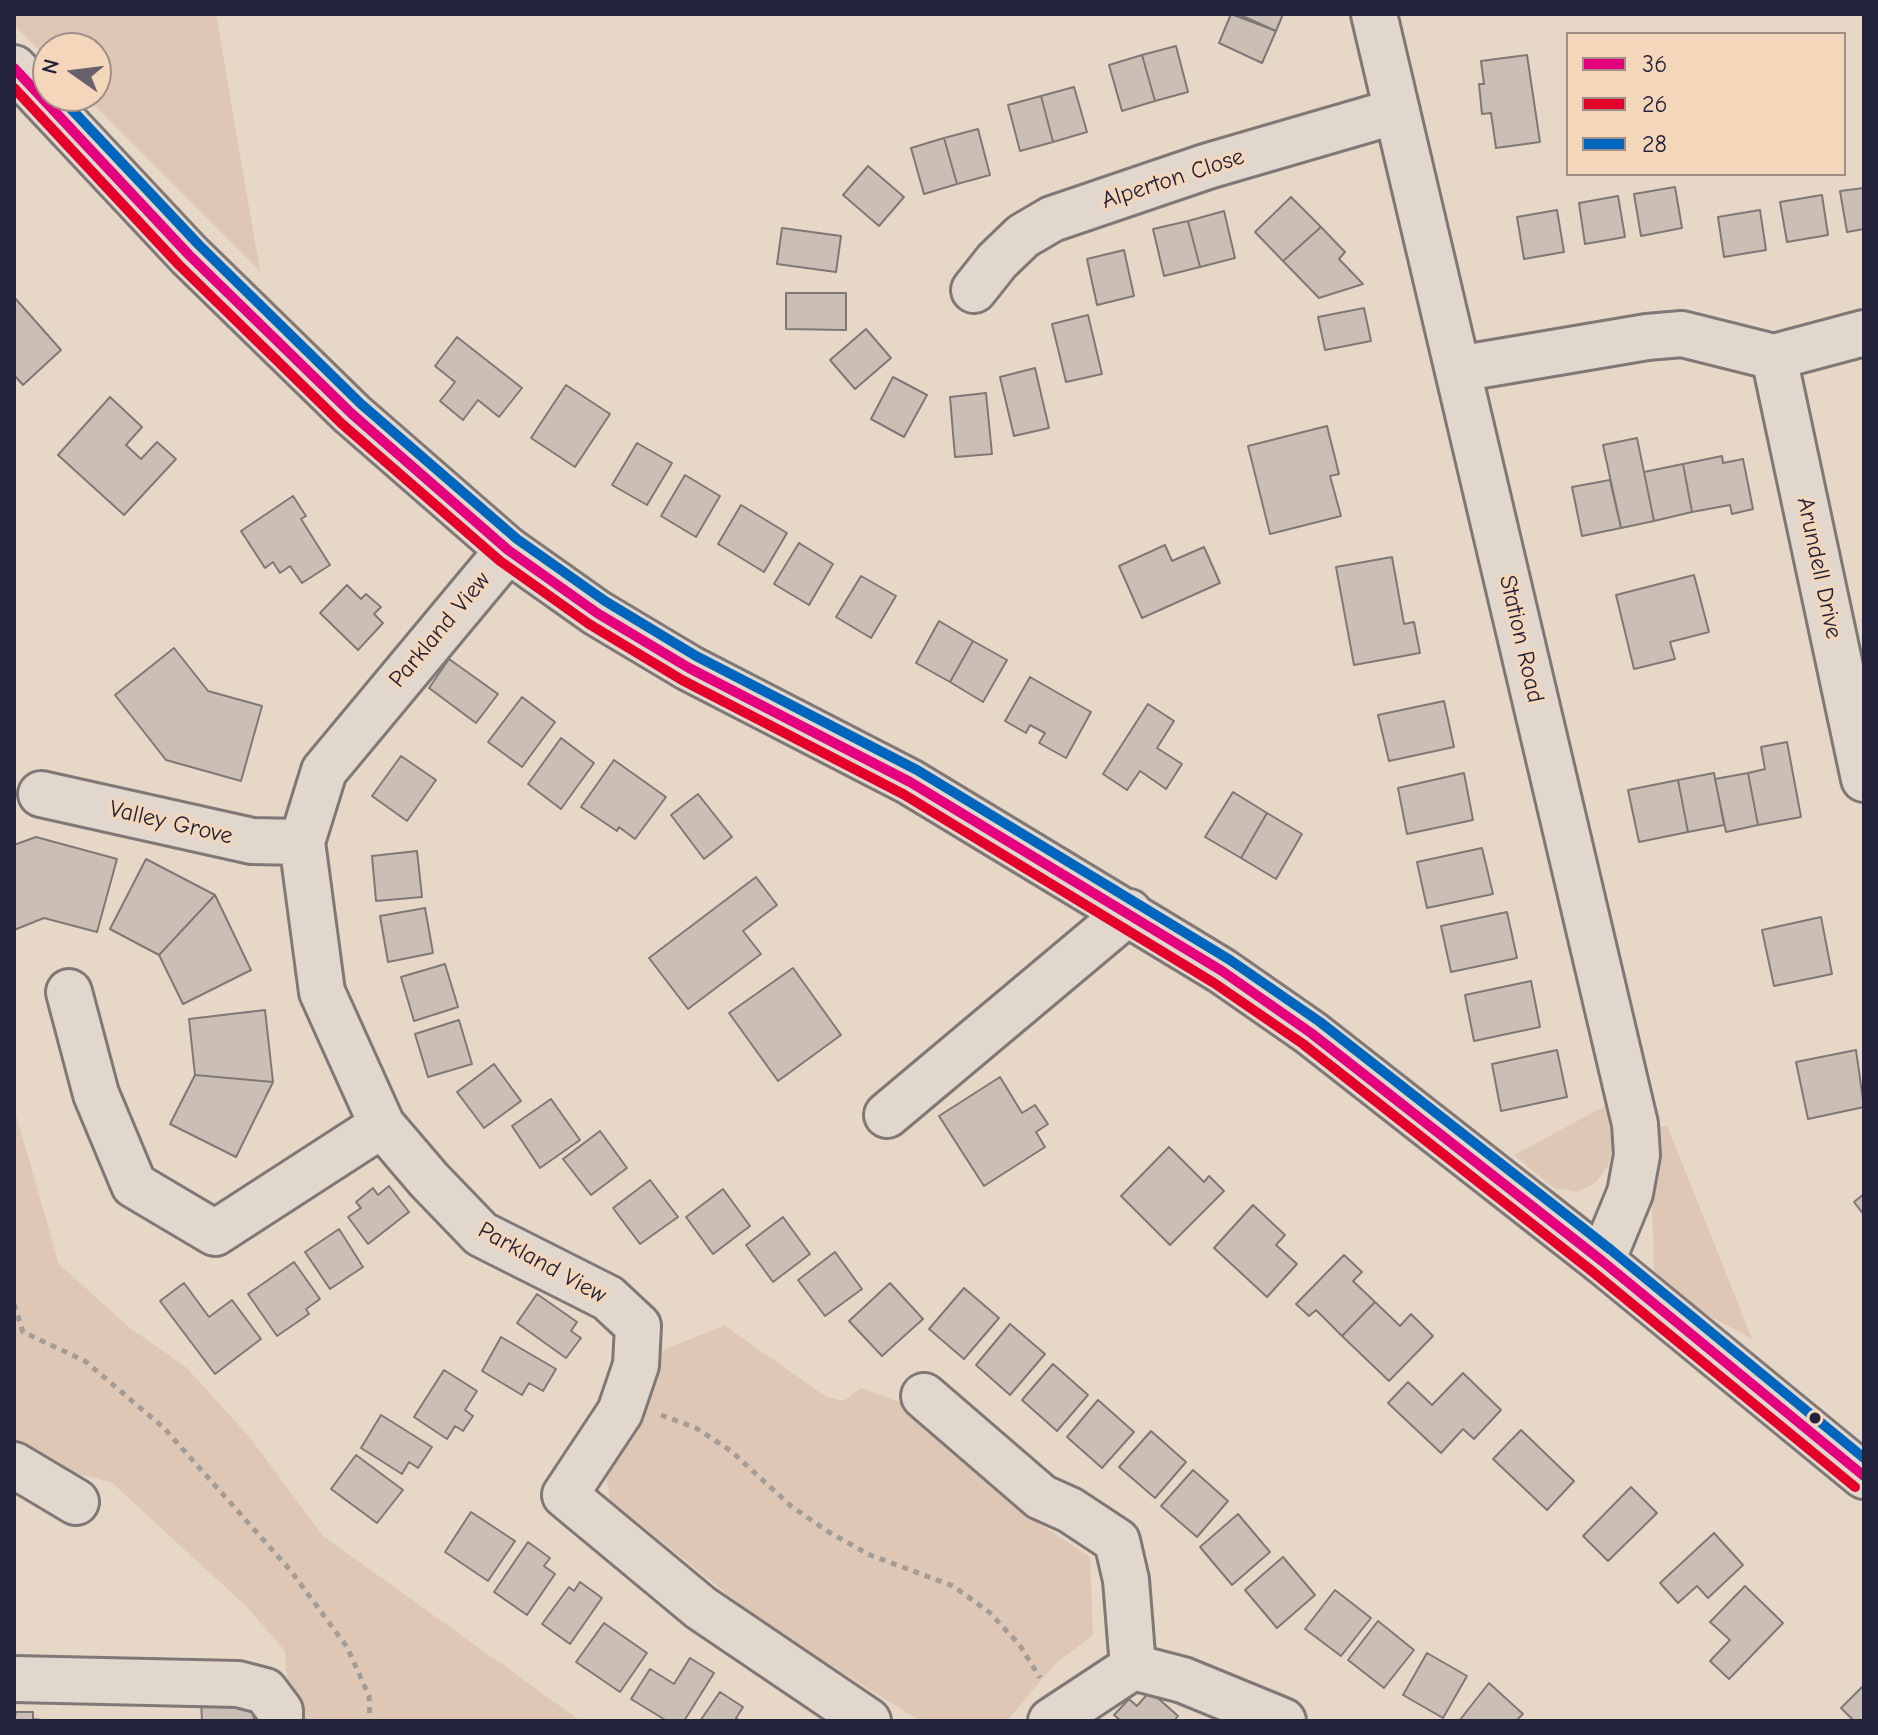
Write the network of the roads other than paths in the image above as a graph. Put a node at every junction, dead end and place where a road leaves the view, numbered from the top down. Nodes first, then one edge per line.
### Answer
1 (1374, 14) edge
2 (14, 68) edge
3 (1397, 111) junction
4 (974, 290) dead end
5 (1864, 333) edge
6 (1774, 357) junction
7 (1458, 369) junction
8 (508, 550) junction
9 (1864, 779) edge
10 (41, 794) dead end
11 (302, 842) junction
12 (1129, 912) junction
13 (69, 992) dead end
14 (887, 1115) dead end
15 (382, 1125) junction
16 (1602, 1261) junction
17 (924, 1396) dead end
18 (14, 1465) edge
19 (1864, 1476) edge
20 (76, 1502) dead end
21 (1133, 1667) junction
22 (14, 1679) edge
23 (1055, 1717) edge
24 (280, 1721) edge
25 (868, 1721) edge
26 (1283, 1721) edge

1 - 3 main road, Station Road
2 - 8 main road
3 - 4 main road, Alperton Close
3 - 7 main road, Station Road
5 - 6 main road
6 - 7 main road
6 - 9 main road, Arundell Drive
7 - 16 main road, Station Road
8 - 11 main road, Parkland View
8 - 12 main road
10 - 11 main road, Valley Grove
11 - 15 main road, Parkland View
12 - 14 main road
12 - 16 main road
13 - 15 main road
15 - 25 main road, Parkland View
16 - 19 main road
17 - 21 main road
18 - 20 main road
21 - 23 main road
21 - 26 main road
22 - 24 main road

